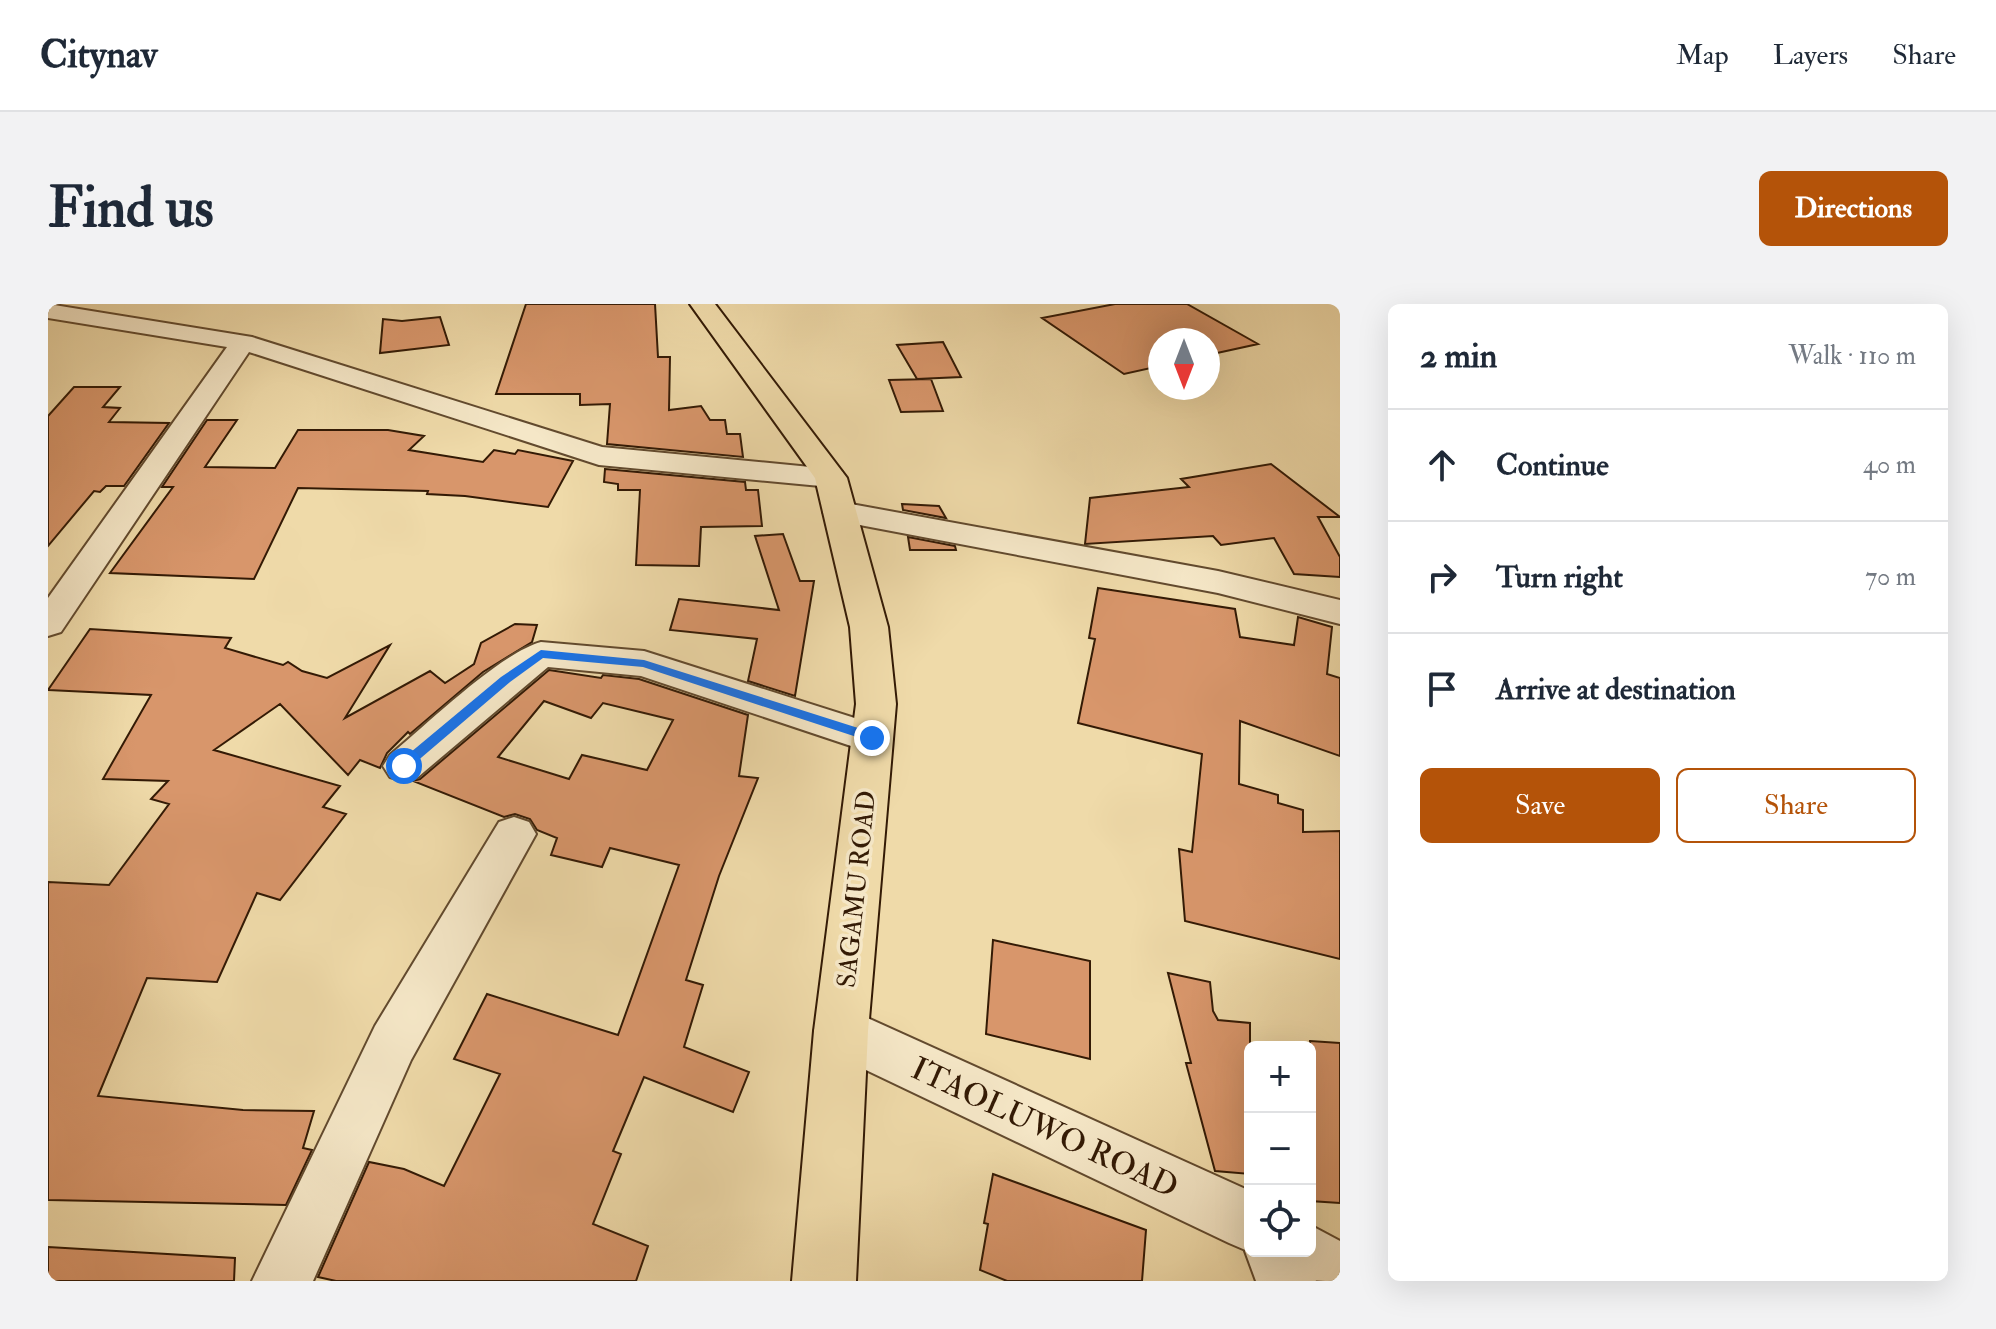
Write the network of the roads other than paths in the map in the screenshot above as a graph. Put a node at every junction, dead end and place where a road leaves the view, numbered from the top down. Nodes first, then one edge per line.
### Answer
1 (702, 304) edge
2 (52, 310) edge
3 (243, 342) junction
4 (836, 495) junction
5 (1340, 612) edge
6 (48, 624) edge
7 (872, 738) junction
8 (404, 766) dead end
9 (514, 834) dead end
10 (841, 1031) junction
11 (1244, 1219) edge
12 (1277, 1257) edge
13 (1308, 1257) edge
14 (1340, 1278) edge
15 (282, 1281) edge
16 (824, 1281) edge
17 (1286, 1281) edge

1 - 4 highway, SAGAMU ROAD
2 - 3 street
3 - 4 street
3 - 6 street
4 - 5 street
4 - 7 highway, SAGAMU ROAD
7 - 8 street
7 - 10 highway, SAGAMU ROAD
9 - 15 street
10 - 11 street, ITAOLUWO ROAD
10 - 16 highway, SAGAMU ROAD
12 - 17 street
13 - 14 street

